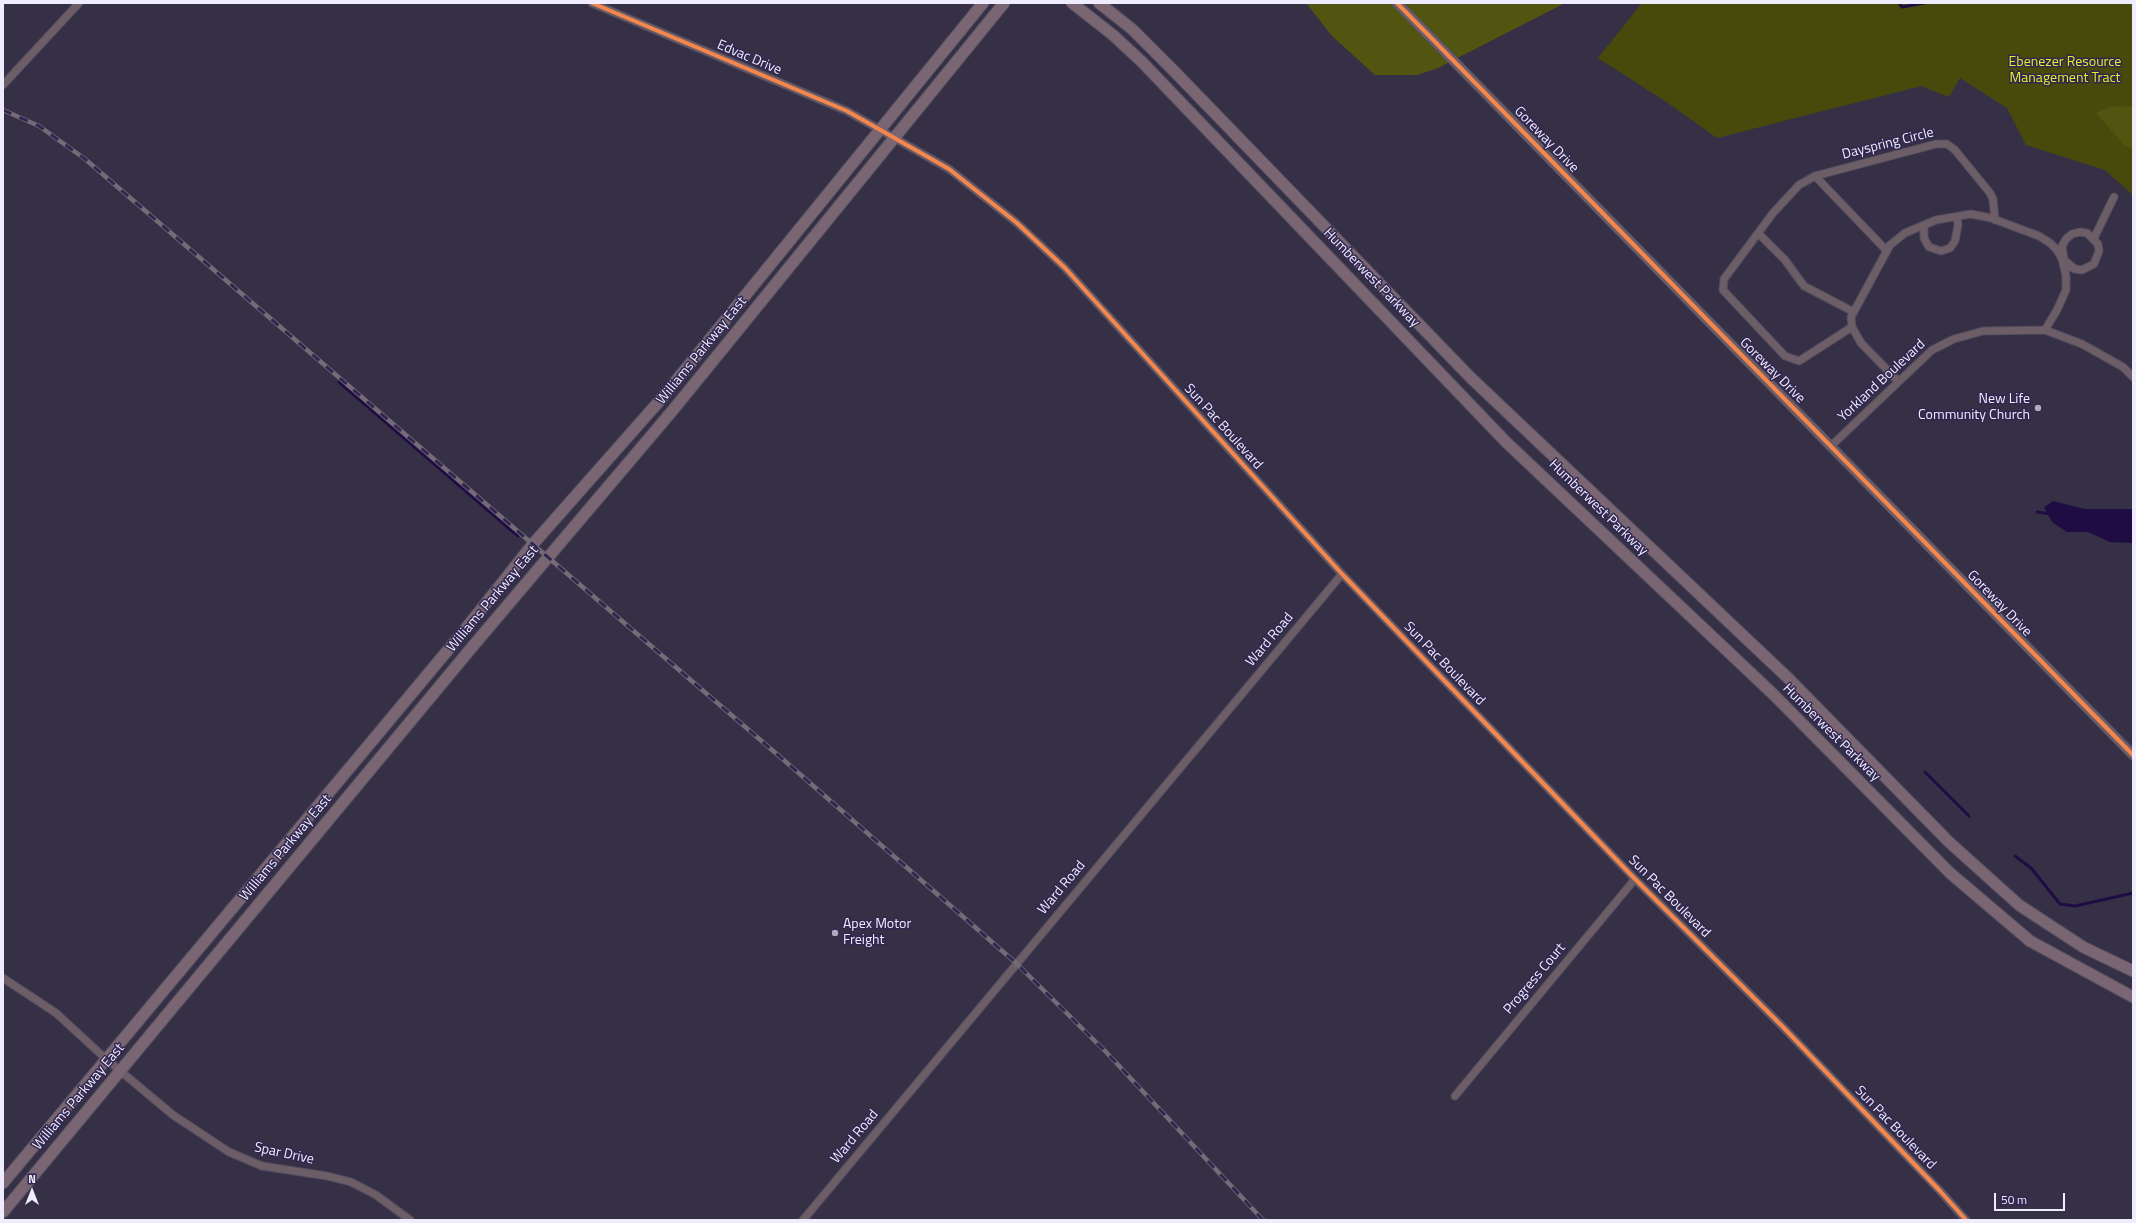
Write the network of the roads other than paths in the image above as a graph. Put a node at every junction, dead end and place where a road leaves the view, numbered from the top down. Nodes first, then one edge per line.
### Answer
1 (80, 3) edge
2 (592, 3) edge
3 (983, 3) edge
4 (1004, 3) edge
5 (1072, 3) edge
6 (1099, 3) edge
7 (1397, 3) edge
8 (3, 85) edge
9 (878, 130) junction
10 (895, 139) junction
11 (1815, 176) junction
12 (2114, 197) dead end
13 (1957, 217) junction
14 (1995, 220) junction
15 (1924, 225) junction
16 (1759, 234) junction
17 (2094, 238) junction
18 (2062, 246) junction
19 (1887, 251) junction
20 (2059, 254) junction
21 (2064, 266) junction
22 (2075, 269) junction
23 (1854, 312) junction
24 (1852, 328) junction
25 (2044, 330) junction
26 (2133, 377) edge
27 (1898, 381) junction
28 (1831, 446) junction
29 (1342, 574) junction
30 (2133, 755) edge
31 (1635, 879) junction
32 (2133, 971) edge
33 (3, 978) edge
34 (2133, 997) edge
35 (106, 1059) junction
36 (121, 1071) junction
37 (1455, 1096) dead end
38 (3, 1183) edge
39 (3, 1212) edge
40 (410, 1220) edge
41 (803, 1220) edge
42 (1966, 1220) edge

1 - 8 street
2 - 9 street, Edvac Drive
3 - 9 main road, Williams Parkway East
4 - 10 main road, Williams Parkway East
5 - 34 main road, Humberwest Parkway
6 - 32 main road, Humberwest Parkway
7 - 28 street, Goreway Drive
9 - 10 street, Edvac Drive
9 - 35 main road, Williams Parkway East
10 - 29 street, Sun Pac Boulevard
10 - 36 main road, Williams Parkway East
11 - 14 street, Dayspring Circle
11 - 16 street
11 - 19 street
12 - 17 street
13 - 14 street
13 - 15 street
13 - 15 street
14 - 20 street
15 - 19 street
16 - 23 street
16 - 24 street
17 - 18 street
17 - 22 street
18 - 20 street
18 - 22 street
19 - 23 street
20 - 21 street
21 - 22 street
21 - 25 street
23 - 24 street
24 - 27 street
25 - 26 street, Yorkland Boulevard
25 - 27 street, Yorkland Boulevard
27 - 28 street, Yorkland Boulevard
28 - 30 street, Goreway Drive
29 - 31 street, Sun Pac Boulevard
29 - 41 street, Ward Road
31 - 37 street, Progress Court
31 - 42 street, Sun Pac Boulevard
33 - 35 street, Spar Drive
35 - 36 street, Spar Drive
35 - 38 main road, Williams Parkway East
36 - 39 main road, Williams Parkway East
36 - 40 street, Spar Drive

